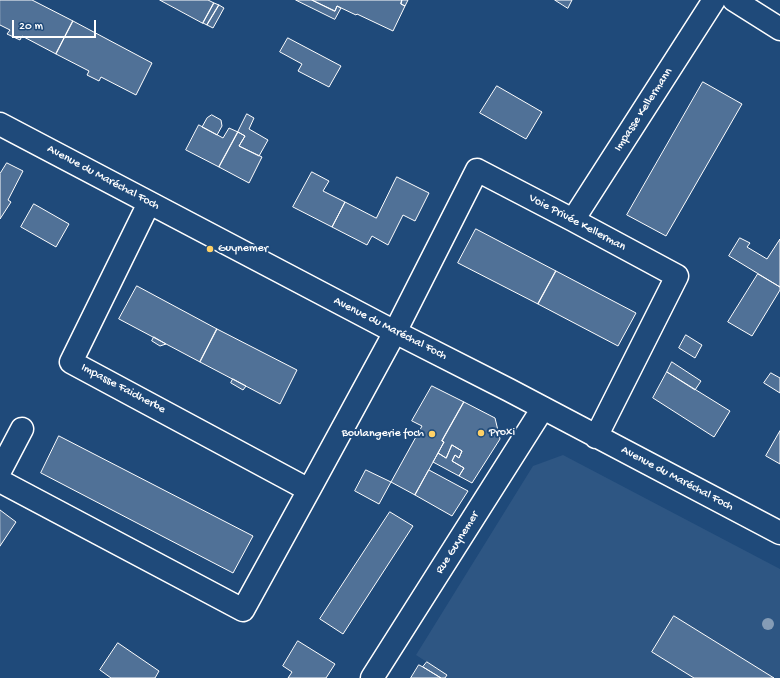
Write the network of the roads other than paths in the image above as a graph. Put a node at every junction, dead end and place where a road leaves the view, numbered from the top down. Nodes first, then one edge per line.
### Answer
1 (714, 0) edge
2 (734, 0) edge
3 (780, 29) edge
4 (0, 124) edge
5 (149, 203) junction
6 (573, 220) junction
7 (395, 332) junction
8 (543, 408) junction
9 (22, 429) dead end
10 (596, 437) junction
11 (0, 471) edge
12 (0, 481) edge
13 (309, 490) junction
14 (780, 533) edge
15 (372, 678) edge

1 - 6 street, Impasse Kellermann
2 - 3 street
4 - 5 street, Avenue du Maréchal Foch
5 - 7 street, Avenue du Maréchal Foch
5 - 13 street, Impasse Faidherbe
6 - 7 street, Voie Privée Kellerman
6 - 10 street, Voie Privée Kellerman
7 - 8 street, Avenue du Maréchal Foch
7 - 13 street
8 - 10 street, Avenue du Maréchal Foch
8 - 15 street, Rue Guynemer
9 - 11 street
10 - 14 street, Avenue du Maréchal Foch
12 - 13 street

